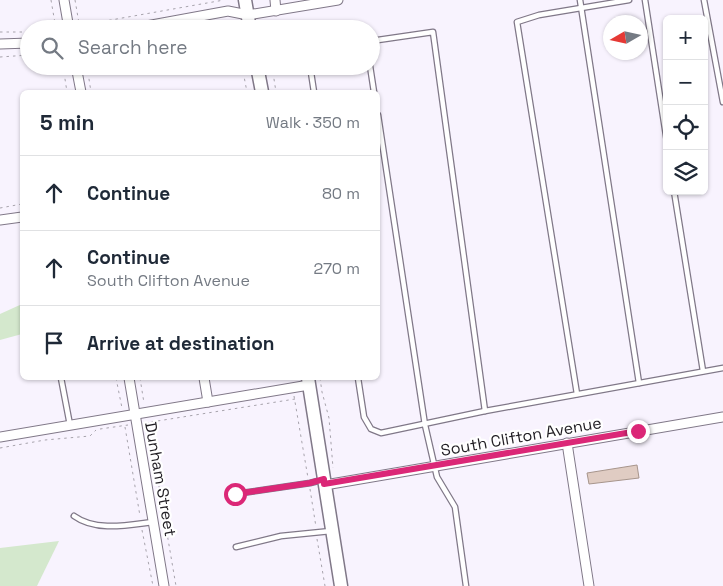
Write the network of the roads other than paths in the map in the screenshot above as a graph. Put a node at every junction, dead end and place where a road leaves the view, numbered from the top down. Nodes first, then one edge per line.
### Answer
1 (64, 0) edge
2 (245, 0) edge
3 (275, 0) edge
4 (338, 0) edge
5 (580, 0) edge
6 (629, 0) edge
7 (644, 0) edge
8 (704, 0) edge
9 (305, 3) edge
10 (582, 9) junction
11 (276, 11) junction
12 (248, 16) junction
13 (68, 20) edge
14 (179, 20) edge
15 (249, 20) edge
16 (380, 40) edge
17 (20, 43) edge
18 (0, 44) edge
19 (78, 75) edge
20 (259, 75) edge
21 (311, 75) edge
22 (371, 75) edge
23 (81, 90) edge
24 (262, 90) edge
25 (314, 90) edge
26 (374, 90) edge
27 (723, 102) edge
28 (663, 117) edge
29 (380, 128) edge
30 (675, 195) edge
31 (20, 217) edge
32 (0, 220) edge
33 (723, 368) edge
34 (702, 371) junction
35 (61, 380) edge
36 (129, 380) edge
37 (204, 380) edge
38 (358, 380) edge
39 (308, 381) edge
40 (640, 383) junction
41 (577, 394) junction
42 (208, 402) junction
43 (485, 411) junction
44 (135, 414) junction
45 (723, 417) edge
46 (425, 424) junction
47 (70, 426) junction
48 (0, 437) edge
49 (567, 443) junction
50 (435, 466) junction
51 (324, 482) junction
52 (235, 494) dead end
53 (74, 516) dead end
54 (153, 522) junction
55 (332, 531) junction
56 (236, 547) dead end
57 (164, 586) edge
58 (341, 586) edge
59 (466, 586) edge
60 (588, 586) edge

1 - 13 street
2 - 12 street
3 - 11 street
4 - 9 street
5 - 10 lane
6 - 10 lane
7 - 28 lane
8 - 27 lane
9 - 11 street
10 - 40 lane
10 - 41 lane
11 - 12 street
12 - 14 street
12 - 15 street
16 - 43 lane
17 - 18 street
19 - 23 street
20 - 24 street
21 - 25 lane
22 - 26 lane
29 - 46 lane
30 - 34 lane
31 - 32 street
33 - 34 lane
34 - 40 lane
35 - 47 lane
36 - 44 street, Dunham Street
37 - 42 street
38 - 46 lane
39 - 42 street
39 - 51 street
40 - 41 lane
41 - 43 lane
42 - 44 street
43 - 46 lane
44 - 47 street
44 - 54 street, Dunham Street
45 - 49 street, South Clifton Avenue
46 - 50 lane
47 - 48 street
49 - 50 street, South Clifton Avenue
49 - 60 street
50 - 51 street, South Clifton Avenue
50 - 59 lane
51 - 52 lane
51 - 55 street
53 - 54 lane
54 - 57 street, Dunham Street
55 - 56 lane
55 - 58 street

